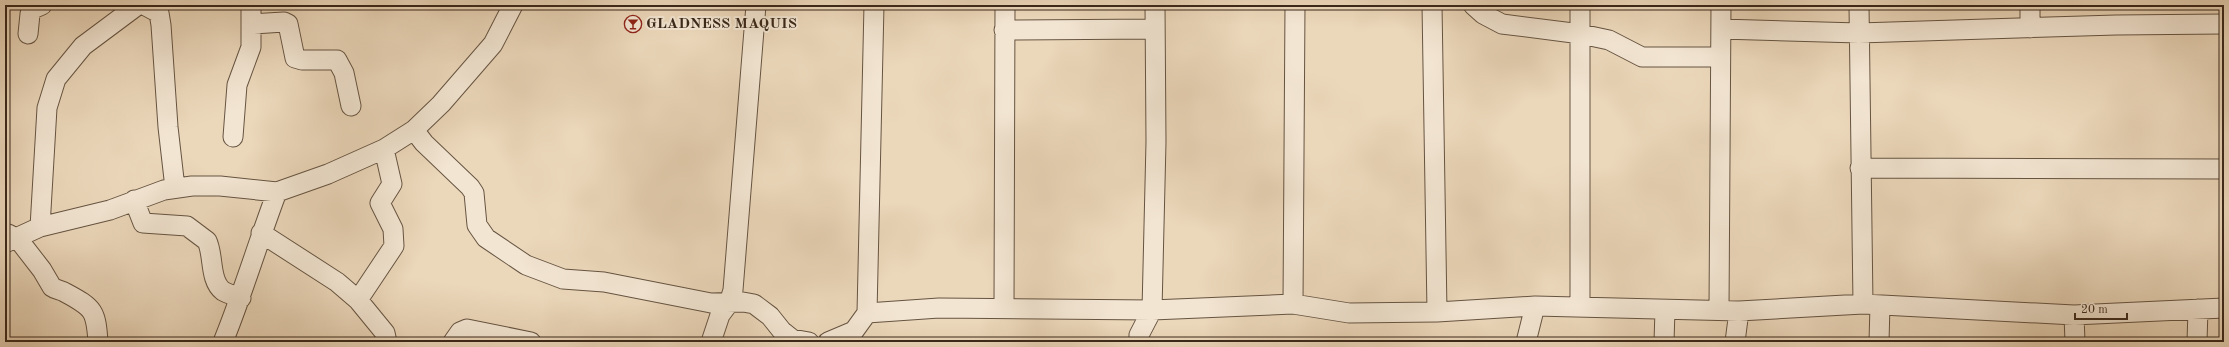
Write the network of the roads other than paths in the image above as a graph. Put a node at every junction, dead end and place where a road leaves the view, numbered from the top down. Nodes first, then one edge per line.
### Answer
1 (42, 5) edge
2 (138, 5) edge
3 (144, 5) edge
4 (251, 5) edge
5 (513, 5) edge
6 (756, 5) edge
7 (874, 5) edge
8 (1005, 5) edge
9 (1155, 5) edge
10 (1295, 5) edge
11 (1432, 5) edge
12 (1473, 5) edge
13 (1580, 5) edge
14 (1721, 5) edge
15 (1859, 5) edge
16 (2030, 5) edge
17 (252, 24) junction
18 (2224, 24) edge
19 (2030, 28) junction
20 (1155, 29) junction
21 (1721, 29) junction
22 (1004, 30) junction
23 (1859, 32) junction
24 (28, 34) dead end
25 (1581, 34) junction
26 (1719, 57) junction
27 (351, 106) dead end
28 (414, 130) junction
29 (233, 137) dead end
30 (384, 149) junction
31 (1860, 168) junction
32 (2224, 169) edge
33 (175, 188) junction
34 (276, 192) junction
35 (134, 200) junction
36 (40, 227) junction
37 (261, 233) junction
38 (9, 238) edge
39 (241, 298) junction
40 (358, 300) junction
41 (729, 303) junction
42 (1293, 304) junction
43 (1871, 305) junction
44 (1535, 306) junction
45 (1580, 306) junction
46 (1004, 308) junction
47 (2224, 308) edge
48 (2198, 309) junction
49 (1152, 310) junction
50 (1665, 310) junction
51 (1719, 310) junction
52 (1739, 310) junction
53 (1437, 312) junction
54 (868, 313) junction
55 (2074, 315) junction
56 (98, 342) edge
57 (223, 342) edge
58 (387, 342) edge
59 (453, 342) edge
60 (531, 342) edge
61 (711, 342) edge
62 (809, 342) edge
63 (828, 342) edge
64 (1139, 342) edge
65 (1526, 342) edge
66 (1664, 342) edge
67 (1735, 342) edge
68 (1879, 342) edge
69 (2075, 342) edge
70 (2197, 342) edge

1 - 24 street
2 - 36 street
3 - 33 street
4 - 17 street
5 - 28 street
6 - 41 street
7 - 54 street
8 - 22 street
9 - 20 street
10 - 42 street
11 - 53 street
12 - 25 street
13 - 25 street
14 - 21 street
15 - 23 street
16 - 19 street
17 - 27 street
17 - 29 street
18 - 19 street
19 - 23 street
20 - 22 street
20 - 49 street
21 - 23 street
21 - 26 street
22 - 46 street
23 - 31 street
25 - 26 street
25 - 45 street
26 - 51 street
28 - 30 street
28 - 41 street
30 - 34 street
30 - 40 street
31 - 32 street
31 - 43 street
33 - 34 street
33 - 35 street
34 - 37 street
35 - 36 street
35 - 39 street
36 - 38 street
37 - 39 street
37 - 40 street
38 - 56 street
39 - 57 street
40 - 58 street
41 - 61 street
41 - 62 street
42 - 49 street
42 - 53 street
43 - 52 street
43 - 55 street
43 - 68 street
44 - 45 street
44 - 53 street
44 - 65 street
45 - 50 street
46 - 49 street
46 - 54 street
47 - 48 street
48 - 55 street
48 - 70 street
49 - 64 street
50 - 51 street
50 - 66 street
51 - 52 street
52 - 67 street
54 - 63 street
55 - 69 street
59 - 60 street

